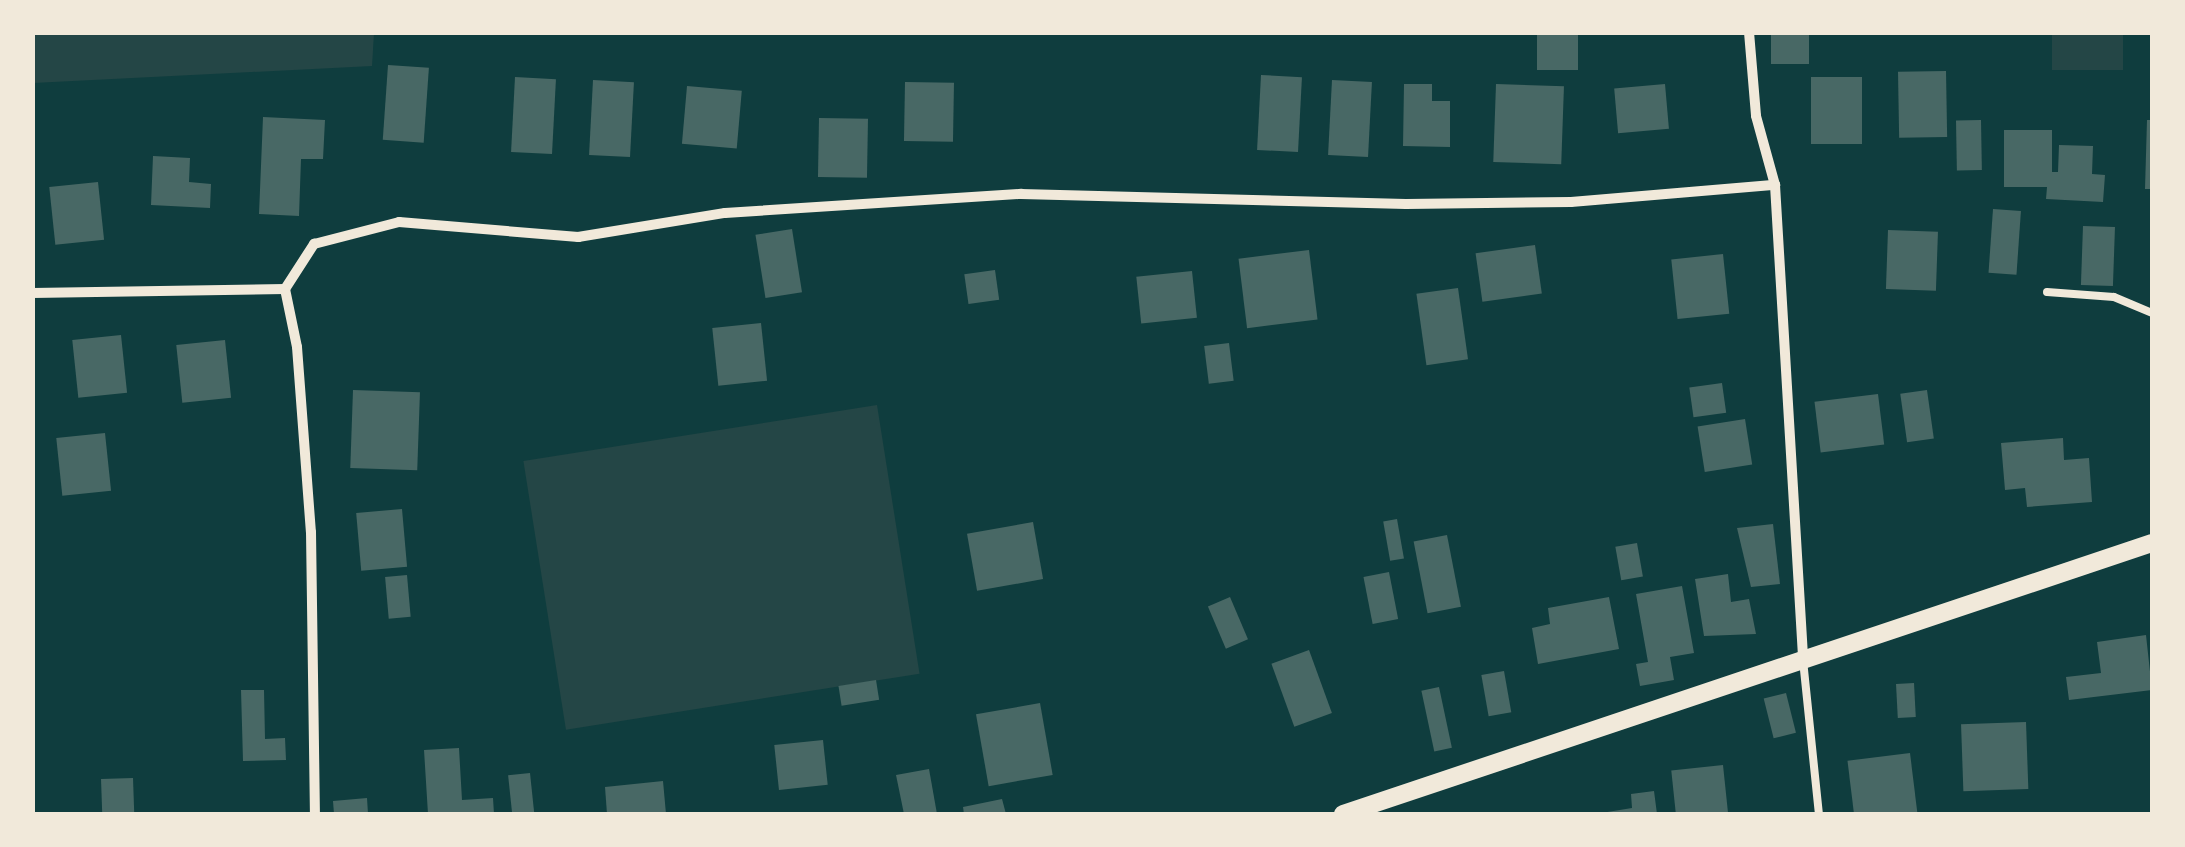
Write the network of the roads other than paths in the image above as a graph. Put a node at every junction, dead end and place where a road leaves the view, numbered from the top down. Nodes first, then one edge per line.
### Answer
1 (1749, 32) edge
2 (1774, 185) junction
3 (285, 289) junction
4 (2047, 292) dead end
5 (32, 293) edge
6 (2152, 313) edge
7 (2152, 543) edge
8 (1803, 660) junction
9 (315, 814) edge
10 (1344, 814) edge
11 (1819, 814) edge

1 - 2 street
2 - 3 street
2 - 8 street
3 - 5 street
3 - 9 street
4 - 6 lane
7 - 8 street
8 - 10 street
8 - 11 lane

